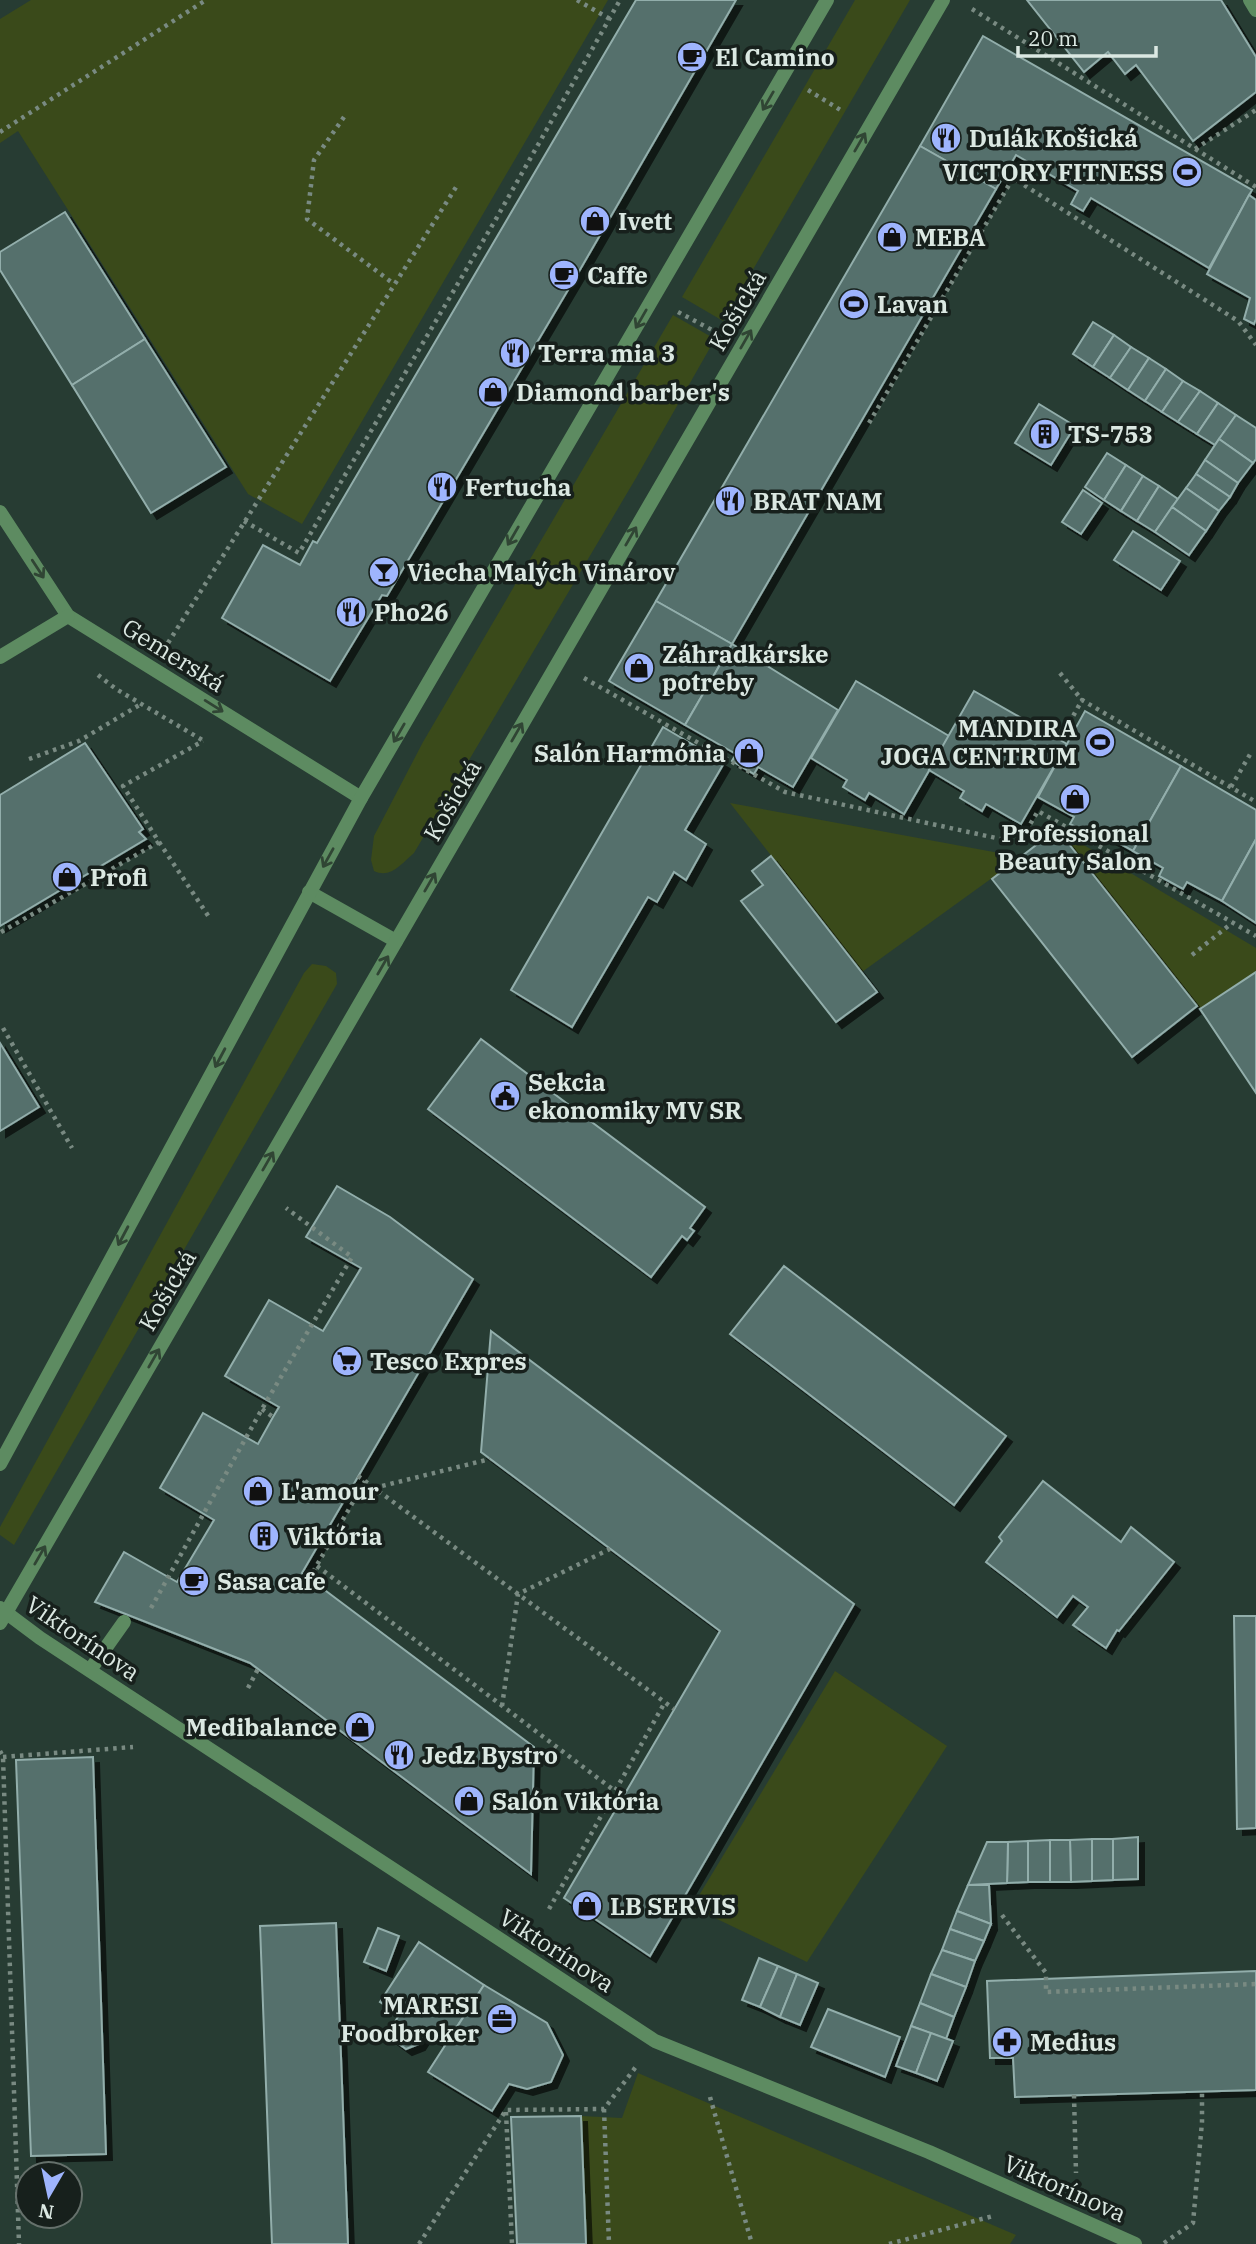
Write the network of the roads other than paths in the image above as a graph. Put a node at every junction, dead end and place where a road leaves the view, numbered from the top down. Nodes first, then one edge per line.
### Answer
1 (827, 0) edge
2 (943, 0) edge
3 (1250, 0) edge
4 (1256, 10) edge
5 (0, 512) edge
6 (68, 616) junction
7 (0, 657) edge
8 (361, 798) junction
9 (309, 892) junction
10 (396, 941) junction
11 (0, 1464) edge
12 (2, 1615) edge
13 (124, 1622) dead end
14 (90, 1670) junction
15 (1135, 2244) edge

1 -> 8 street
10 -> 2 street, Košická
3 - 4 street
5 -> 6 street, Gemerská
6 - 7 street
6 -> 8 street, Gemerská
8 -> 9 street
9 - 10 street
9 -> 11 street
12 -> 10 street, Košická
12 - 14 street, Viktorínova
13 - 14 street
14 - 15 street, Viktorínova

